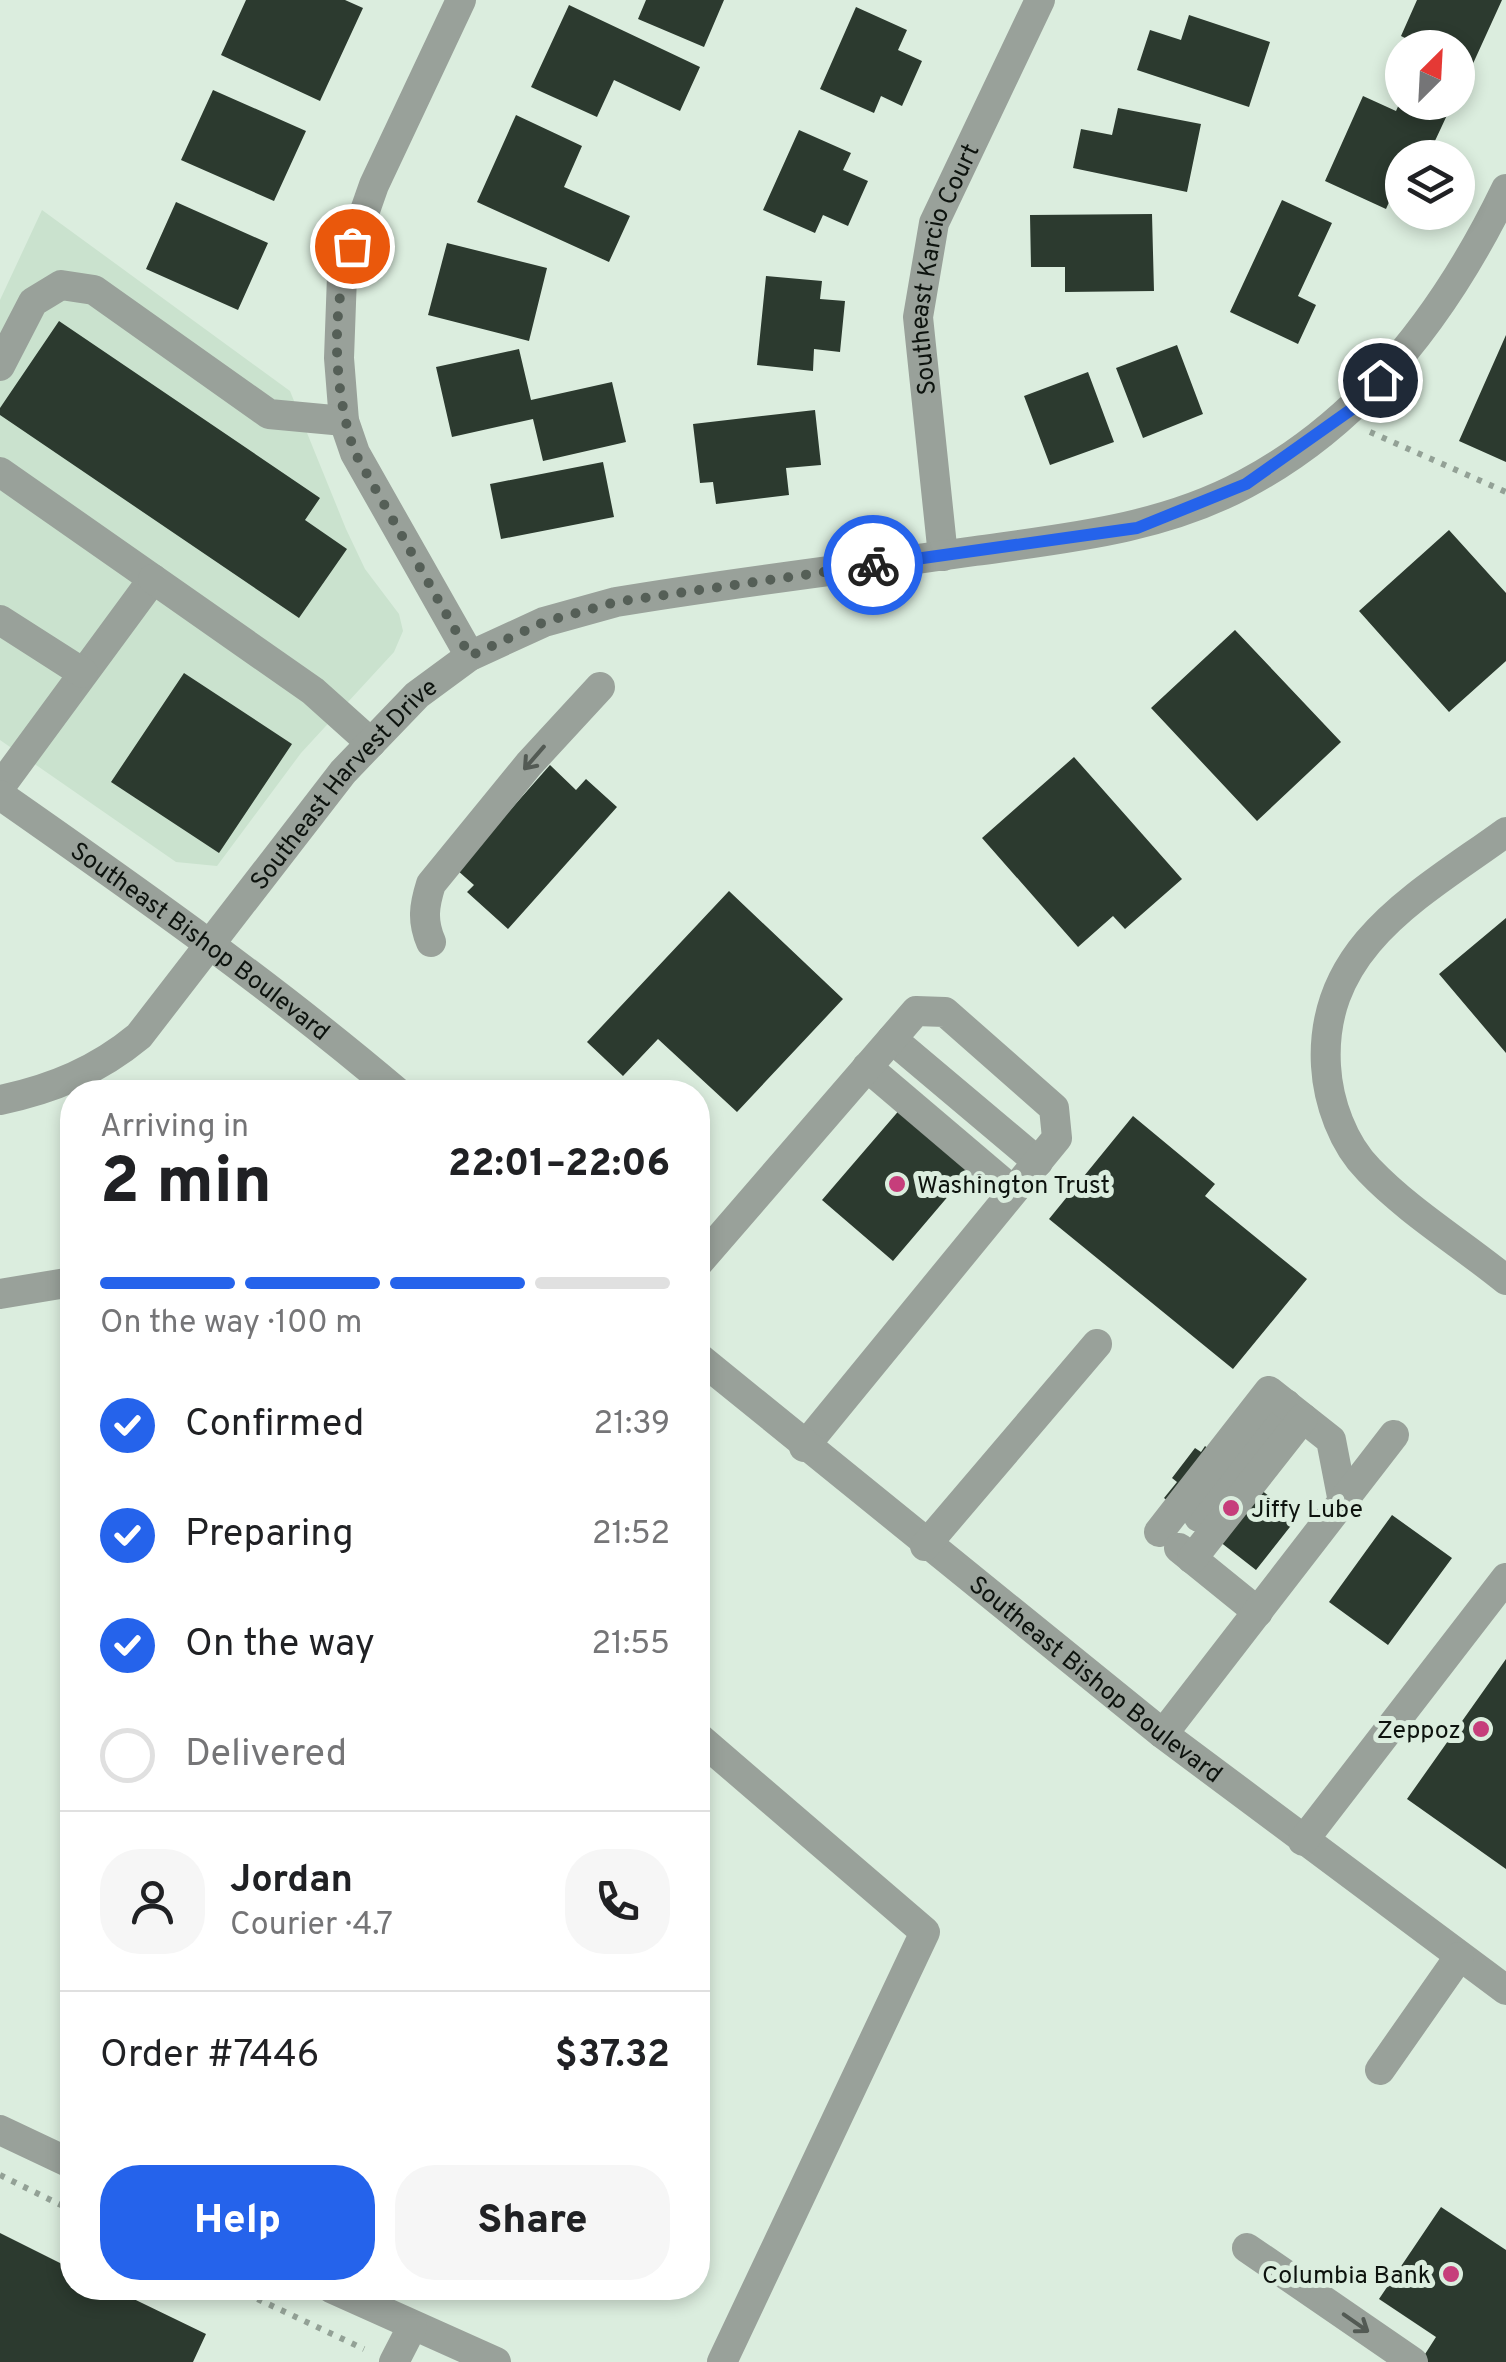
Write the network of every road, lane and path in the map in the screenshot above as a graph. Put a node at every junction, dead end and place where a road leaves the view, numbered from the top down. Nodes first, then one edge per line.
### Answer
1 (460, 0) edge
2 (1040, 0) edge
3 (1506, 189) edge
4 (0, 366) edge
5 (1352, 409) junction
6 (344, 421) junction
7 (0, 472) edge
8 (1506, 492) edge
9 (942, 556) junction
10 (153, 579) junction
11 (0, 620) edge
12 (470, 656) junction
13 (83, 673) junction
14 (600, 687) dead end
15 (371, 743) junction
16 (0, 791) edge
17 (1500, 836) edge
18 (211, 942) junction
19 (431, 942) dead end
20 (879, 1053) junction
21 (65, 1080) edge
22 (383, 1080) edge
23 (60, 1082) edge
24 (0, 1100) edge
25 (1024, 1178) junction
26 (710, 1249) edge
27 (1506, 1280) edge
28 (60, 1284) edge
29 (0, 1294) edge
30 (1097, 1344) dead end
31 (710, 1368) edge
32 (1286, 1405) junction
33 (1394, 1435) dead end
34 (804, 1447) junction
35 (1343, 1502) junction
36 (1169, 1540) junction
37 (926, 1546) junction
38 (1506, 1578) edge
39 (1258, 1612) junction
40 (1163, 1734) junction
41 (710, 1747) edge
42 (1303, 1841) junction
43 (1459, 1957) junction
44 (1506, 1990) edge
45 (1380, 2070) dead end
46 (0, 2130) edge
47 (60, 2158) edge
48 (0, 2176) edge
49 (60, 2205) edge
50 (1247, 2248) dead end
51 (260, 2300) edge
52 (356, 2300) edge
53 (412, 2327) junction
54 (384, 2358) edge
55 (496, 2362) edge
56 (722, 2362) edge
57 (1412, 2362) edge

1 - 6 street
2 - 9 street, Southeast Karcio Court
3 - 5 street, Southeast Harvest Drive
4 - 6 street
5 - 8 path
5 - 9 street, Southeast Harvest Drive
6 - 12 street
7 - 10 street
9 - 12 street, Southeast Harvest Drive
10 - 13 street
10 - 15 street
11 - 13 street
12 - 15 street, Southeast Harvest Drive
13 - 16 street
14 -> 19 street
15 - 18 street, Southeast Harvest Drive
16 - 18 street, Southeast Bishop Boulevard
17 - 27 street
18 - 21 street, Southeast Harvest Drive
18 - 22 street, Southeast Bishop Boulevard
20 - 25 street
20 - 25 street
20 - 26 street
23 - 24 street, Southeast Harvest Drive
25 - 34 street
28 - 29 street
30 - 37 street
31 - 34 street, Southeast Bishop Boulevard
32 - 35 street
32 - 36 street
32 - 36 street
33 - 35 street
34 - 37 street, Southeast Bishop Boulevard
35 - 39 street
36 - 39 street
37 - 40 street, Southeast Bishop Boulevard
38 - 42 street
39 - 40 street
40 - 42 street, Southeast Bishop Boulevard
41 - 56 street
42 - 43 street, Southeast Bishop Boulevard
43 - 44 street, Southeast Bishop Boulevard
43 - 45 street
46 - 47 street
48 - 49 path
50 -> 57 street
51 - 54 path
52 - 53 street
53 - 54 street
53 - 55 street

